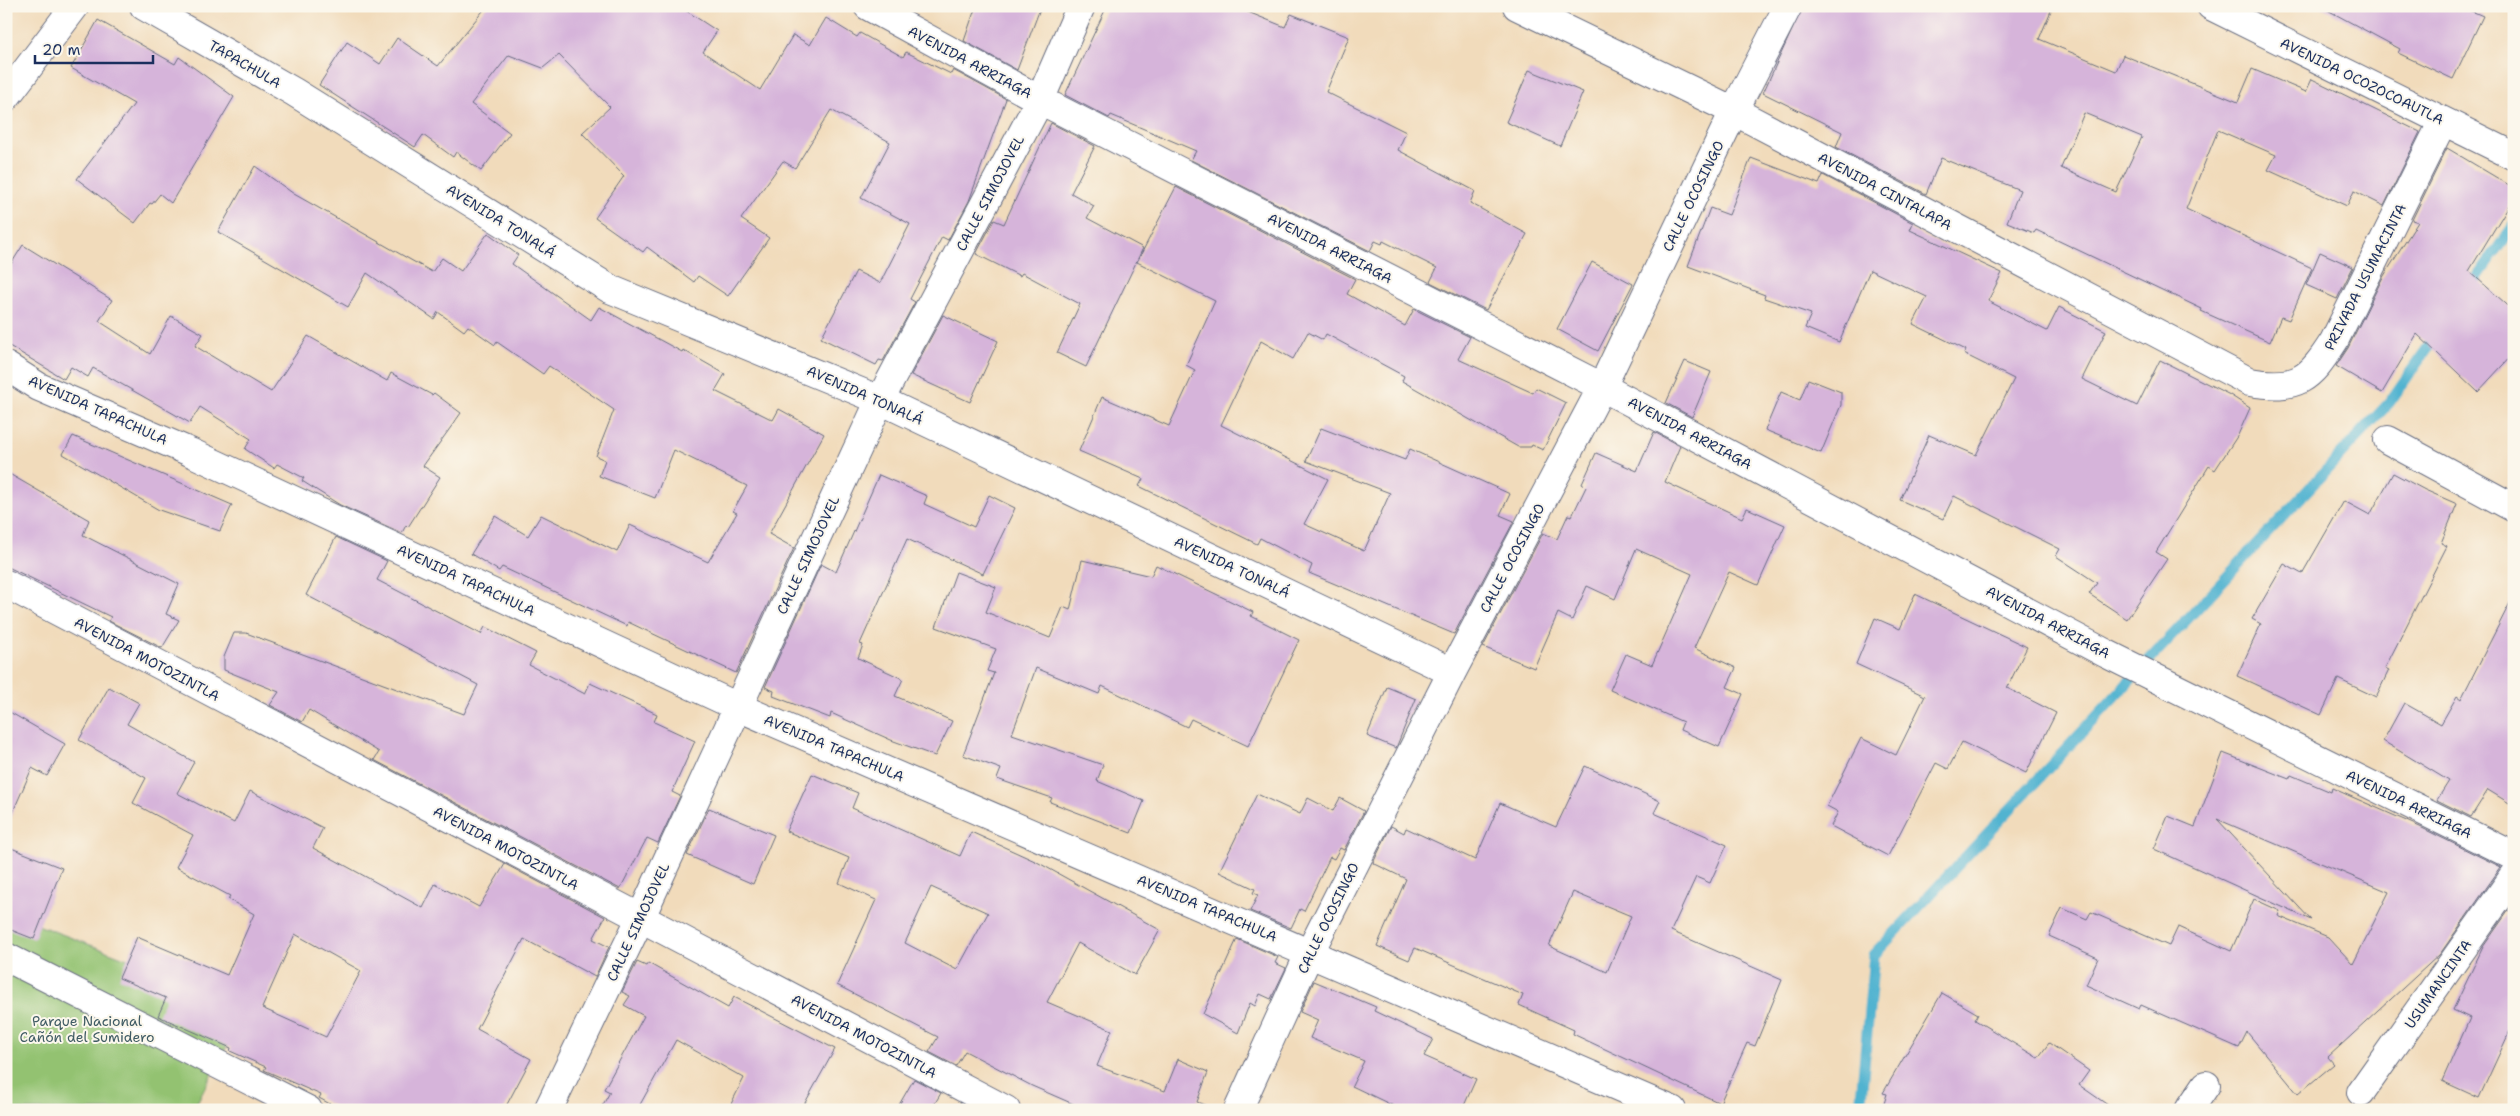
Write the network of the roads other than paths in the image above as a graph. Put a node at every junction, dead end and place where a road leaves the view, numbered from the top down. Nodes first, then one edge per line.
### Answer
1 (75, 6) edge
2 (144, 6) edge
3 (868, 6) edge
4 (1081, 6) edge
5 (1516, 6) edge
6 (1788, 6) edge
7 (2211, 6) edge
8 (294, 92) joint
9 (6, 97) edge
10 (1040, 100) junction
11 (1734, 111) junction
12 (2443, 121) junction
13 (2514, 156) edge
14 (6, 366) edge
15 (2250, 382) joint
16 (1602, 387) junction
17 (880, 400) junction
18 (2388, 440) dead end
19 (2514, 508) edge
20 (6, 584) edge
21 (1452, 672) junction
22 (738, 707) junction
23 (2514, 856) edge
24 (2514, 876) edge
25 (640, 919) junction
26 (1310, 952) junction
27 (6, 958) edge
28 (2206, 1085) dead end
29 (2362, 1092) dead end
30 (308, 1110) edge
31 (548, 1110) edge
32 (1006, 1110) edge
33 (1238, 1110) edge
34 (1672, 1110) edge
35 (2189, 1110) edge

1 - 9 street
2 - 8 street, TAPACHULA
3 - 10 street, AVENIDA ARRIAGA
4 - 10 street, CALLE SIMOJOVEL
5 - 11 street, AVENIDA CINTALAPA
6 - 11 street, CALLE OCOSINGO
7 - 12 street, AVENIDA OCOZOCOAUTLA
8 - 17 street, AVENIDA TONALÁ
10 - 16 street, AVENIDA ARRIAGA
10 - 17 street, CALLE SIMOJOVEL
11 - 15 street, AVENIDA CINTALAPA
11 - 16 street, CALLE OCOSINGO
12 - 13 street, AVENIDA OCOZOCOAUTLA
12 - 15 street, PRIVADA USUMACINTA
14 - 22 street, AVENIDA TAPACHULA
16 - 21 street, CALLE OCOSINGO
16 - 23 street, AVENIDA ARRIAGA
17 - 21 street, AVENIDA TONALÁ
17 - 22 street, CALLE SIMOJOVEL
18 - 19 street
20 - 25 street, AVENIDA MOTOZINTLA
21 - 26 street, CALLE OCOSINGO
22 - 25 street, CALLE SIMOJOVEL
22 - 26 street, AVENIDA TAPACHULA
24 - 29 street, USUMANCINTA
25 - 31 street, CALLE SIMOJOVEL
25 - 32 street, AVENIDA MOTOZINTLA
26 - 33 street, CALLE OCOSINGO
26 - 34 street, AVENIDA TAPACHULA
27 - 30 street
28 - 35 street

